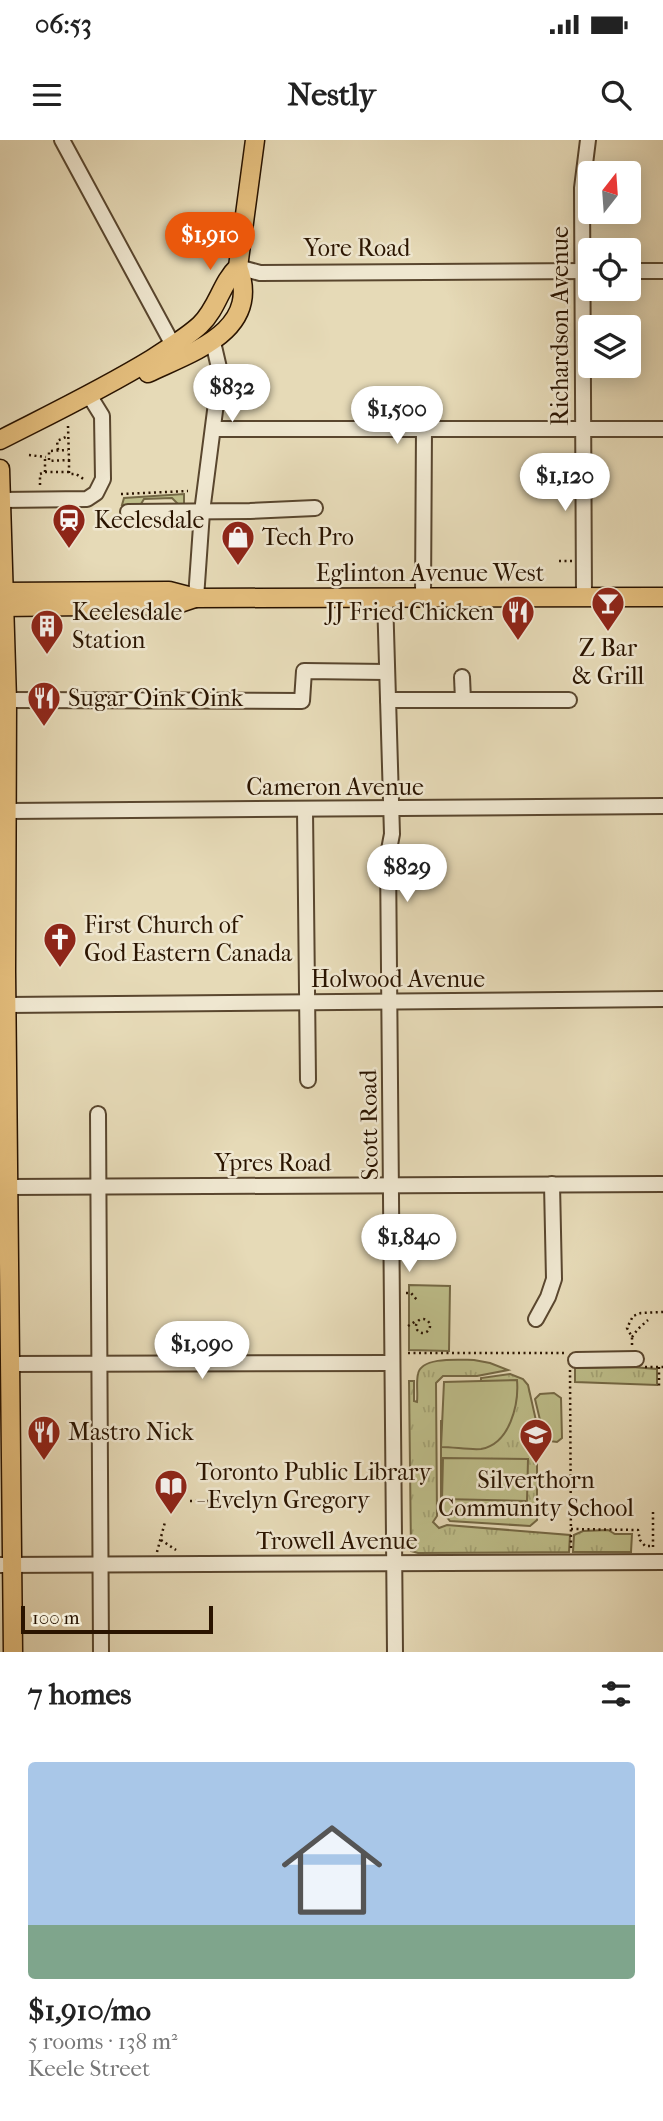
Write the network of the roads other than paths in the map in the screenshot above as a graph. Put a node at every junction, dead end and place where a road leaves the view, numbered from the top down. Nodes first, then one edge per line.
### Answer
1 (62, 140) edge
2 (255, 140) edge
3 (588, 140) edge
4 (584, 238) edge
5 (238, 267) junction
6 (578, 271) edge
7 (641, 271) edge
8 (663, 271) edge
9 (585, 301) edge
10 (213, 342) junction
11 (173, 345) junction
12 (111, 384) junction
13 (89, 395) junction
14 (424, 428) junction
15 (214, 429) junction
16 (582, 429) junction
17 (663, 429) edge
18 (0, 440) edge
19 (0, 468) edge
20 (2, 500) junction
21 (315, 508) dead end
22 (128, 512) dead end
23 (202, 512) junction
24 (385, 597) junction
25 (424, 597) junction
26 (584, 597) junction
27 (663, 597) edge
28 (197, 598) junction
29 (2, 599) edge
30 (387, 672) junction
31 (462, 677) dead end
32 (7, 700) junction
33 (388, 700) junction
34 (463, 700) junction
35 (569, 700) dead end
36 (663, 806) edge
37 (390, 808) junction
38 (305, 810) junction
39 (8, 811) junction
40 (3, 971) edge
41 (663, 999) edge
42 (307, 1002) junction
43 (391, 1002) junction
44 (7, 1005) junction
45 (307, 1080) dead end
46 (98, 1114) dead end
47 (552, 1184) junction
48 (663, 1184) edge
49 (392, 1185) junction
50 (9, 1186) junction
51 (99, 1186) junction
52 (536, 1319) dead end
53 (634, 1356) road end
54 (572, 1361) road end
55 (392, 1363) junction
56 (12, 1364) junction
57 (99, 1364) junction
58 (6, 1386) edge
59 (6, 1475) edge
60 (658, 1558) edge
61 (6, 1564) edge
62 (395, 1564) junction
63 (101, 1565) junction
64 (13, 1652) edge
65 (101, 1652) edge
66 (395, 1652) edge

1 - 11 street
2 - 5 main road
3 - 4 street, Richardson Avenue
5 - 6 street, Yore Road
5 - 10 main road
5 - 11 main road
7 - 8 street
9 - 16 street, Richardson Avenue
10 - 12 main road
10 - 15 street
11 - 12 main road
12 - 13 main road
13 - 18 main road
13 - 20 street
14 - 15 street
14 - 16 street
14 - 25 street
15 - 23 street
16 - 17 street
16 - 26 street, Richardson Avenue
19 - 20 main road
20 - 29 main road
21 - 23 street
22 - 23 street
23 - 28 street
24 - 25 main road, Eglinton Avenue West
24 - 28 main road, Eglinton Avenue West
24 - 30 street, Scott Road
25 - 26 main road, Eglinton Avenue West
26 - 27 main road, Eglinton Avenue West
28 - 29 main road, Eglinton Avenue West
29 - 32 main road
30 - 32 street
30 - 33 street, Scott Road
31 - 34 street
32 - 39 main road
33 - 34 street
33 - 37 street, Scott Road
34 - 35 street
36 - 37 street, Cameron Avenue
37 - 38 street, Cameron Avenue
37 - 43 street, Scott Road
38 - 39 street, Cameron Avenue
38 - 42 street
39 - 40 main road
40 - 44 main road
41 - 43 street, Holwood Avenue
42 - 43 street, Holwood Avenue
42 - 44 street, Holwood Avenue
42 - 45 street
43 - 49 street, Scott Road
44 - 50 main road
46 - 51 street
47 - 48 street, Ypres Road
47 - 49 street, Ypres Road
47 - 52 street
49 - 51 street, Ypres Road
49 - 55 street, Scott Road
50 - 51 street, Ypres Road
50 - 56 main road
51 - 57 street
53 - 54 street
55 - 57 street
55 - 62 street, Scott Road
56 - 57 street
56 - 58 main road
57 - 63 street
58 - 59 main road
59 - 61 main road
60 - 62 street, Trowell Avenue
61 - 63 street, Trowell Avenue
61 - 64 main road
62 - 63 street, Trowell Avenue
62 - 66 street, Scott Road
63 - 65 street

